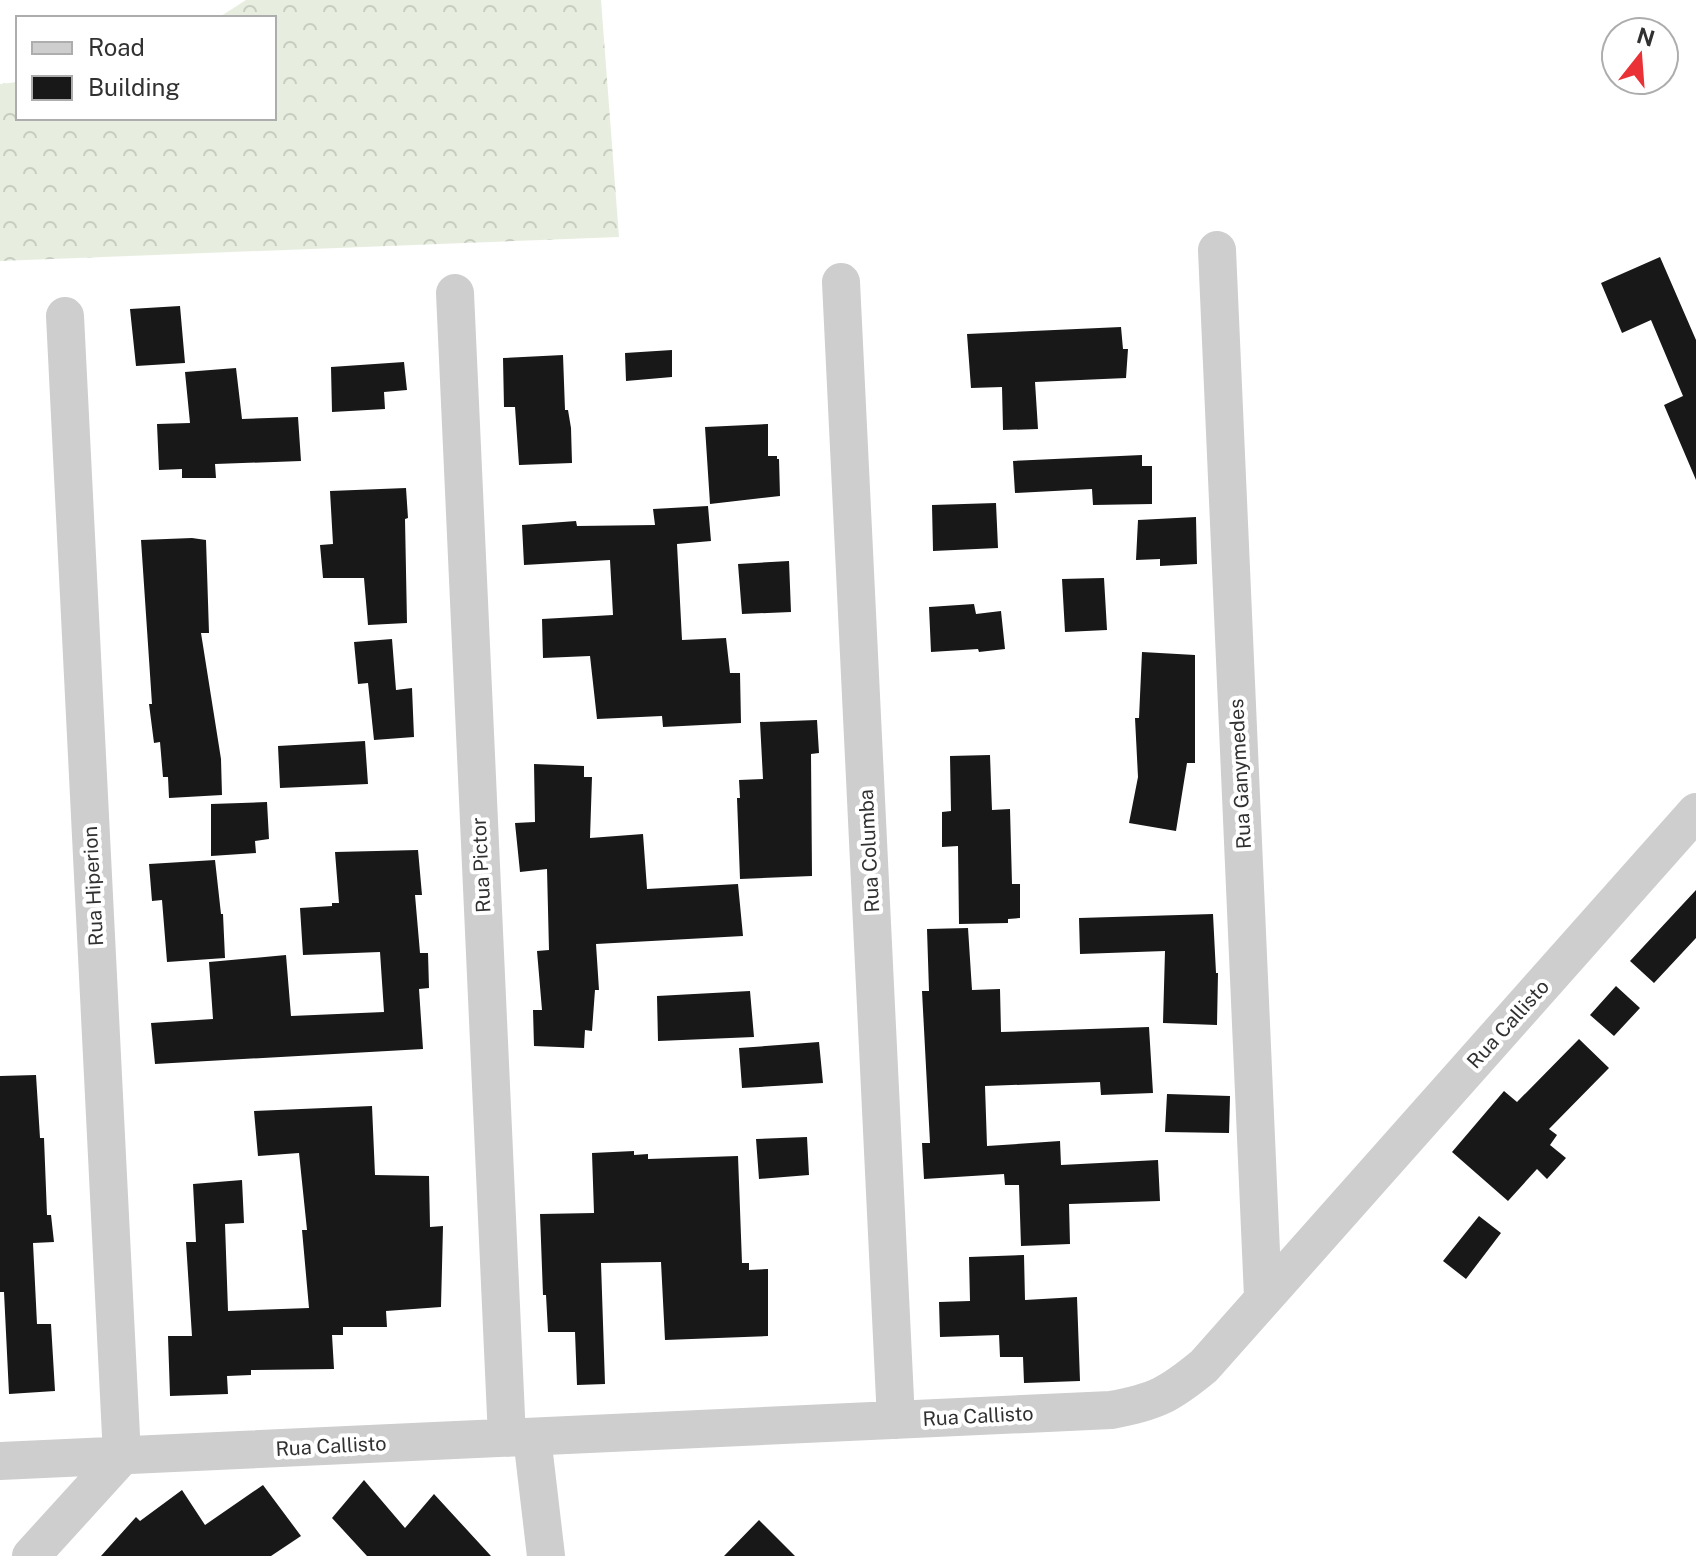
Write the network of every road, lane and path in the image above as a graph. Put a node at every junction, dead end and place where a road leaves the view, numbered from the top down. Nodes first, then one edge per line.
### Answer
1 (1217, 250) dead end
2 (841, 282) dead end
3 (455, 293) dead end
4 (65, 316) dead end
5 (1696, 812) edge
6 (1263, 1297) junction
7 (896, 1420) junction
8 (519, 1437) junction
9 (122, 1456) junction
10 (0, 1461) edge
11 (31, 1556) edge
12 (546, 1556) edge

1 - 6 street, Rua Ganymedes
2 - 7 street, Rua Columba
3 - 8 street, Rua Pictor
4 - 9 street, Rua Hiperion
5 - 6 street, Rua Callisto
6 - 7 street, Rua Callisto
7 - 8 street, Rua Callisto
8 - 9 street, Rua Callisto
8 - 12 street, Rua Pictor
9 - 10 street, Rua Callisto
9 - 11 street

